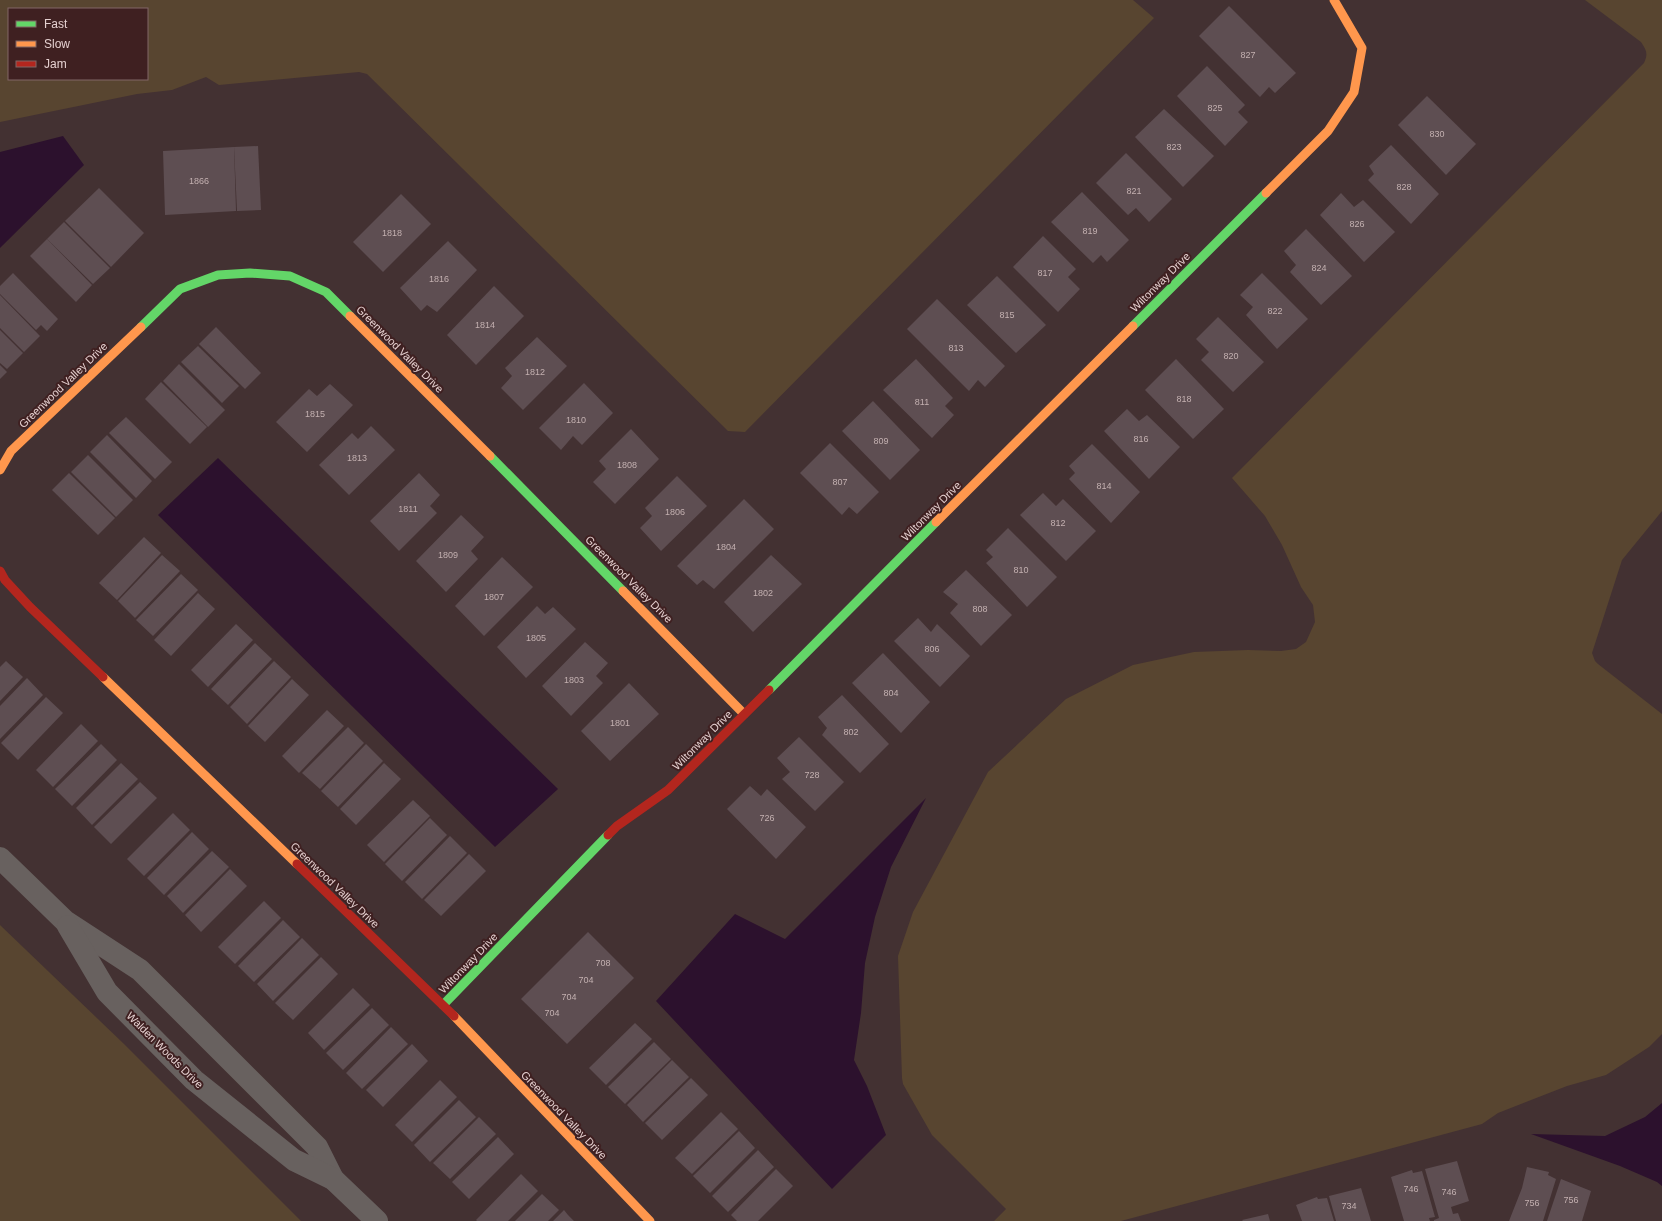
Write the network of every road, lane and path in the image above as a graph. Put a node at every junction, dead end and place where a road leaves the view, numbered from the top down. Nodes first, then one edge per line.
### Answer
1 (1334, 0) edge
2 (6, 447) edge
3 (0, 470) edge
4 (0, 571) edge
5 (744, 714) junction
6 (0, 858) edge
7 (65, 921) junction
8 (443, 1005) junction
9 (333, 1179) junction
10 (377, 1221) edge
11 (650, 1221) edge

1 - 5 street, Wiltonway Drive
2 - 3 street, Greenwood Valley Drive
2 - 5 street, Greenwood Valley Drive
4 - 8 street, Greenwood Valley Drive
5 - 8 street, Wiltonway Drive
6 - 7 street, Walden Woods Drive
7 - 9 street, Walden Woods Drive
7 - 9 street, Walden Woods Drive
8 - 11 street, Greenwood Valley Drive
9 - 10 street, Walden Woods Drive

